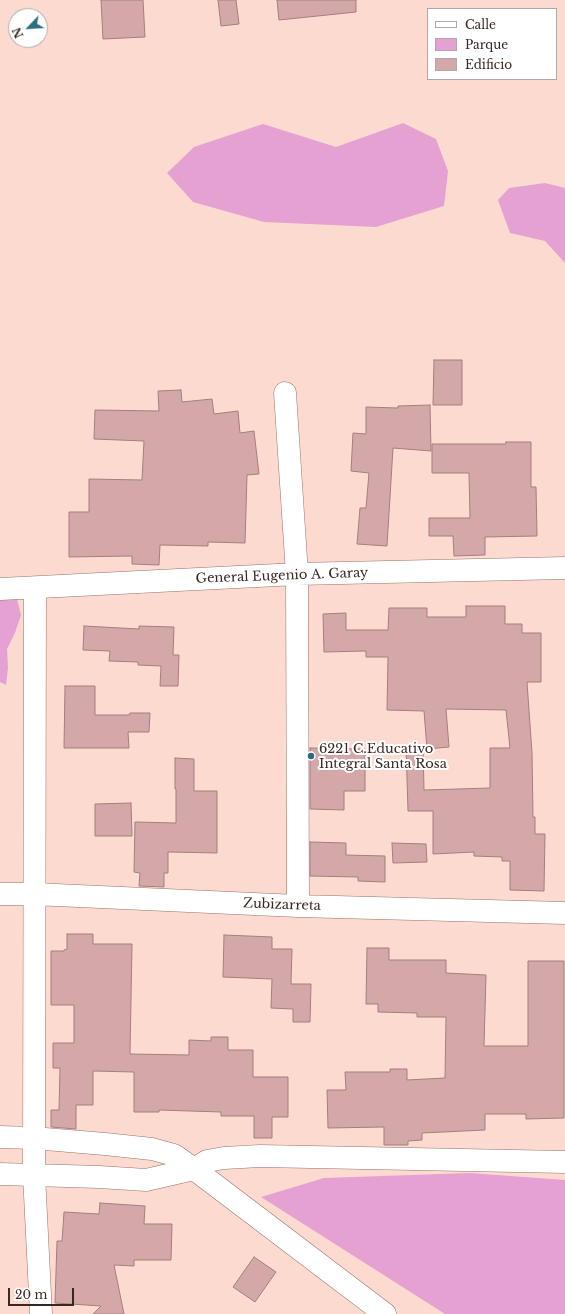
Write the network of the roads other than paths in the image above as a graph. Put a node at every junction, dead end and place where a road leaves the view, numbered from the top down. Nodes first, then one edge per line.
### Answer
1 (285, 393) dead end
2 (565, 568) edge
3 (297, 574) junction
4 (35, 588) junction
5 (0, 589) edge
6 (0, 894) edge
7 (34, 894) junction
8 (298, 906) junction
9 (565, 913) edge
10 (0, 1138) edge
11 (33, 1138) junction
12 (565, 1162) edge
13 (194, 1170) junction
14 (0, 1174) edge
15 (34, 1175) junction
16 (41, 1314) edge
17 (385, 1314) edge

1 - 3 street
2 - 3 street, General Eugenio A. Garay
3 - 4 street, General Eugenio A. Garay
3 - 8 street
4 - 5 street, General Eugenio A. Garay
4 - 7 street
6 - 7 street, Zubizarreta
7 - 8 street, Zubizarreta
7 - 11 street
8 - 9 street, Zubizarreta
10 - 11 street
11 - 13 street
11 - 15 street
12 - 13 street
13 - 15 street
13 - 17 street
14 - 15 street
15 - 16 street

